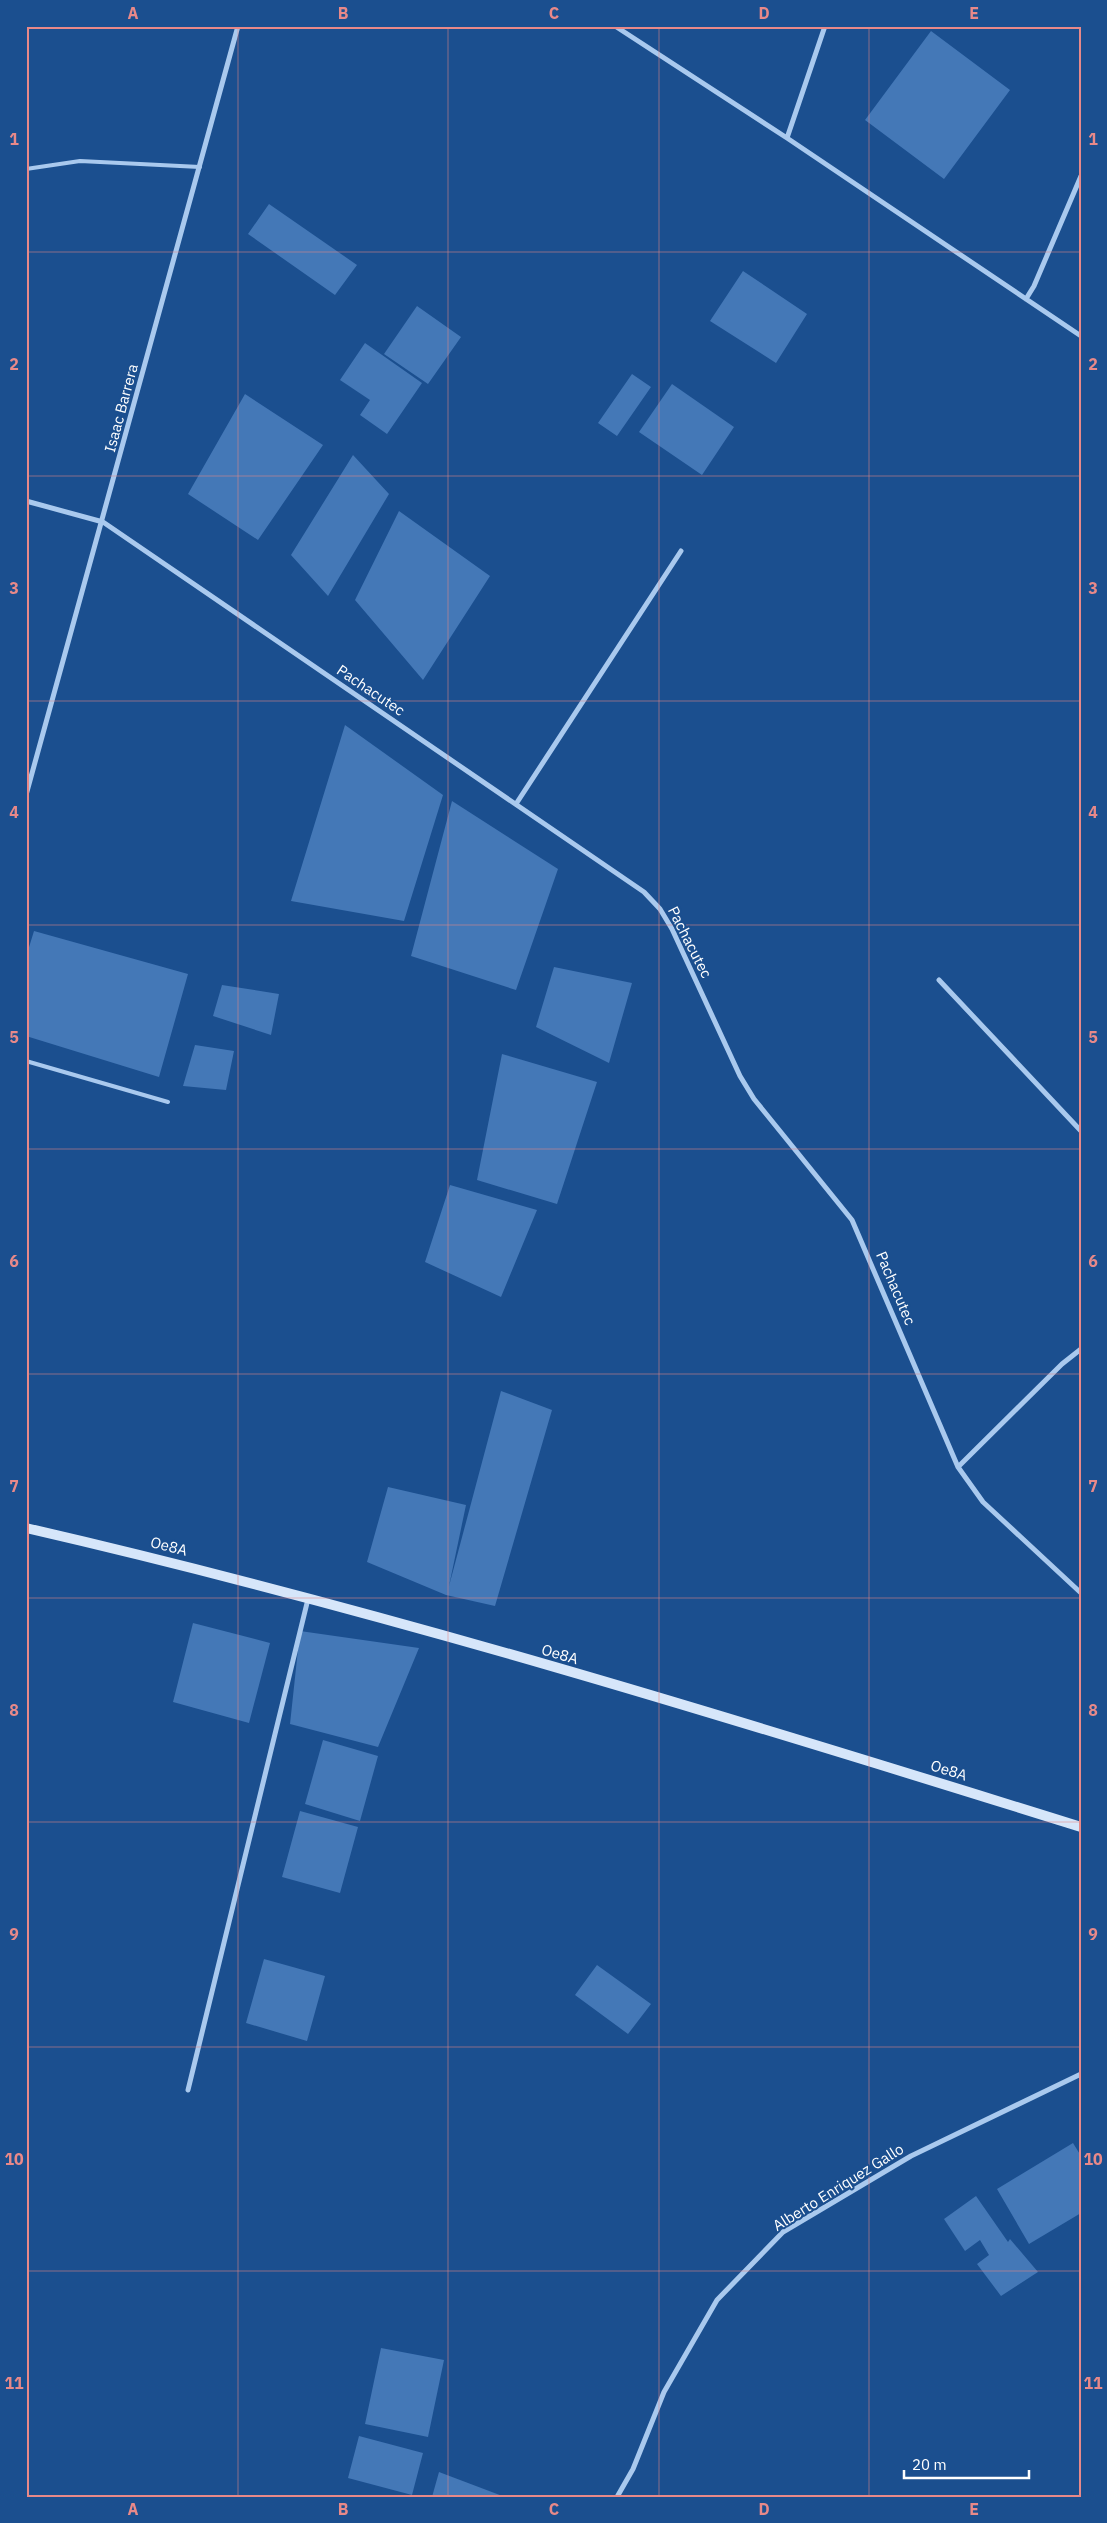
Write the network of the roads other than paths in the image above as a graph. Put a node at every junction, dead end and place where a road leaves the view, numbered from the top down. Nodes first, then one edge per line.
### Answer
1 (238, 26) edge
2 (615, 26) edge
3 (825, 26) edge
4 (787, 138) junction
5 (200, 167) junction
6 (26, 169) edge
7 (1081, 176) edge
8 (1026, 299) junction
9 (1081, 336) edge
10 (26, 501) edge
11 (103, 522) junction
12 (681, 550) dead end
13 (26, 795) edge
14 (516, 804) junction
15 (939, 980) dead end
16 (26, 1061) edge
17 (168, 1102) dead end
18 (1081, 1131) edge
19 (1081, 1349) edge
20 (958, 1467) junction
21 (26, 1528) edge
22 (1081, 1593) edge
23 (308, 1599) junction
24 (1081, 1827) edge
25 (1081, 2074) edge
26 (188, 2090) dead end
27 (617, 2497) edge

1 - 5 street, Isaac Barrera
2 - 4 street
3 - 4 street
4 - 8 street
5 - 6 lane
5 - 11 street, Isaac Barrera
7 - 8 street
8 - 9 street
10 - 11 street, Pachacutec
11 - 13 street, Isaac Barrera
11 - 14 street, Pachacutec
12 - 14 street
14 - 20 street, Pachacutec
15 - 18 street
16 - 17 lane
19 - 20 street
20 - 22 street, Pachacutec
21 - 23 street, Oe8A
23 - 24 street, Oe8A
23 - 26 street
25 - 27 street, Alberto Enriquez Gallo

